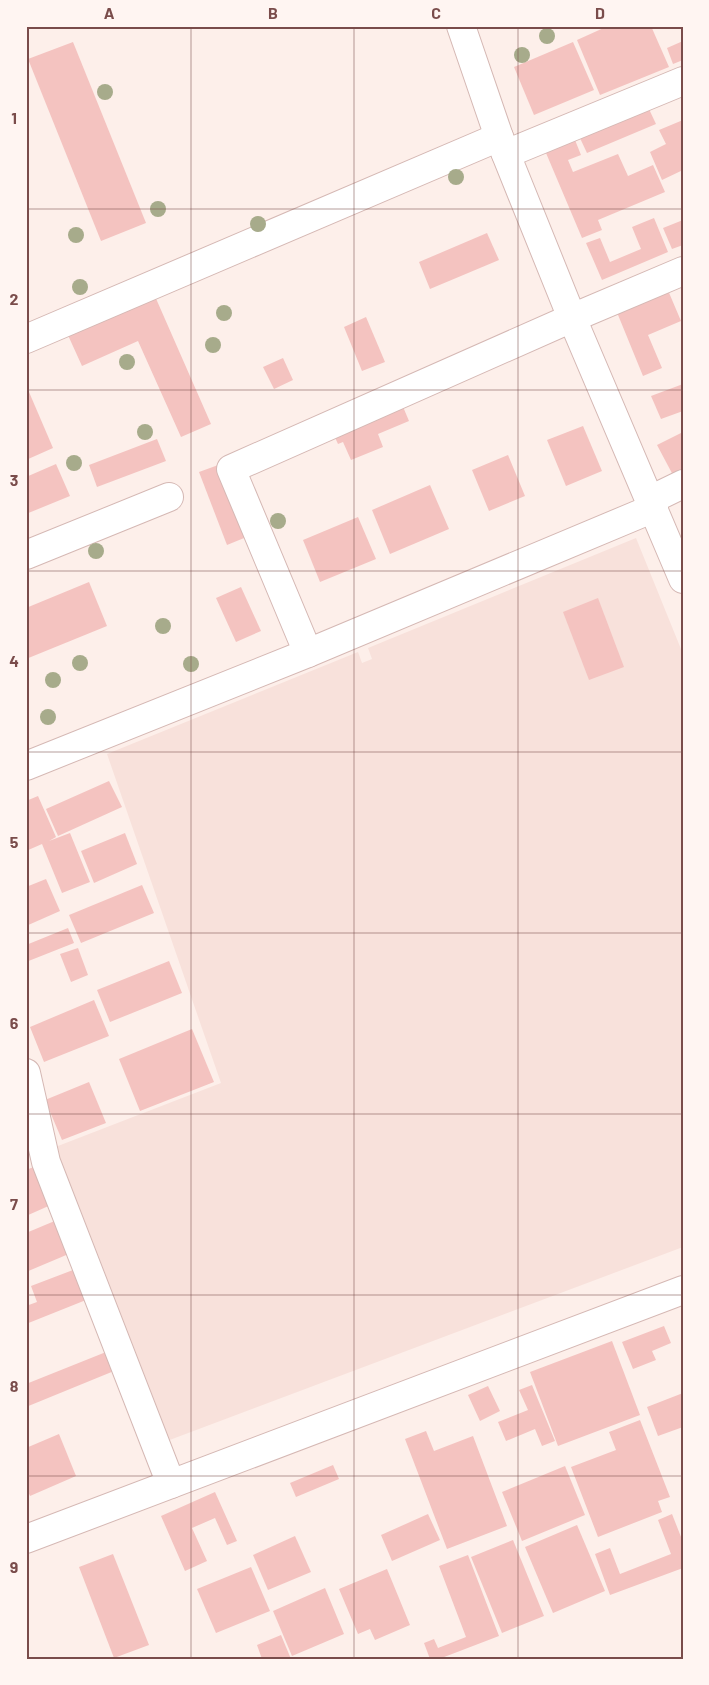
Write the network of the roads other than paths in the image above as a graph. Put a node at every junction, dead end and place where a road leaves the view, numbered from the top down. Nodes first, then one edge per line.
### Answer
1 (461, 26) edge
2 (683, 81) edge
3 (502, 145) junction
4 (683, 271) edge
5 (572, 318) junction
6 (26, 339) edge
7 (683, 484) edge
8 (169, 497) dead end
9 (652, 504) junction
10 (26, 555) edge
11 (683, 579) edge
12 (308, 653) junction
13 (26, 766) edge
14 (26, 1073) edge
15 (683, 1290) edge
16 (171, 1484) junction
17 (26, 1539) edge

1 - 3 street
2 - 3 street
3 - 5 street
3 - 6 street
4 - 5 street
5 - 9 street
5 - 12 street
7 - 9 street
8 - 10 street
9 - 11 street
9 - 12 street
12 - 13 street
14 - 16 street
15 - 16 street
16 - 17 street

